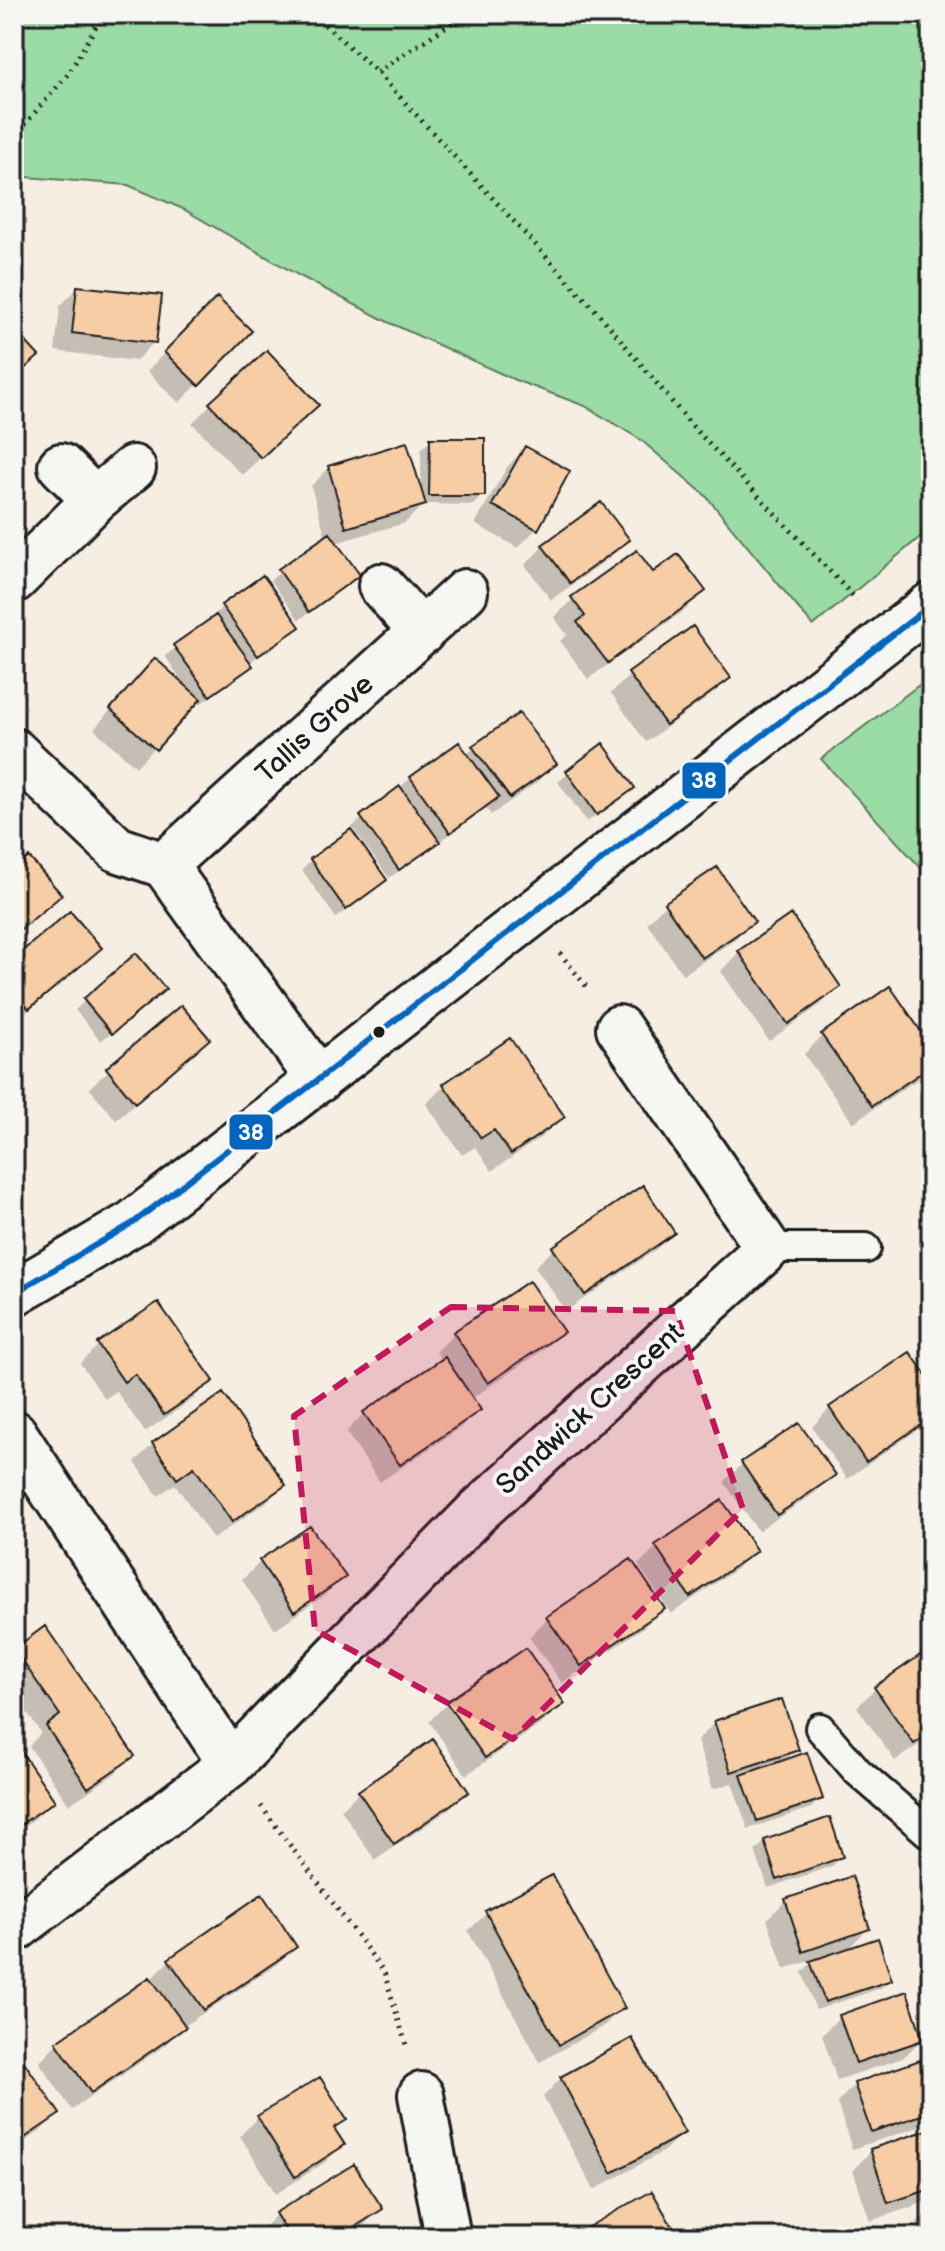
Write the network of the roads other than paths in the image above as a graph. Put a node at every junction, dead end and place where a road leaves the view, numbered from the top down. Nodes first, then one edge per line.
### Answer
1 (61, 466) dead end
2 (133, 468) dead end
3 (95, 500) junction
4 (14, 580) edge
5 (381, 586) dead end
6 (465, 592) dead end
7 (931, 605) edge
8 (422, 632) junction
9 (14, 751) edge
10 (164, 865) junction
11 (619, 1028) road end
12 (319, 1080) junction
13 (768, 1248) junction
14 (866, 1248) dead end
15 (14, 1293) edge
16 (14, 1433) edge
17 (820, 1728) dead end
18 (231, 1764) junction
19 (931, 1835) edge
20 (14, 1930) edge
21 (421, 2095) road end
22 (448, 2237) edge

1 - 3 street
2 - 3 street
3 - 4 street
5 - 8 street
6 - 8 street, Tallis Grove
7 - 12 street
8 - 10 street, Tallis Grove
9 - 10 street
10 - 12 street
11 - 13 street
12 - 15 street
13 - 14 lane
13 - 18 street, Sandwick Crescent
16 - 18 street
17 - 19 lane
18 - 20 street, Sandwick Crescent
21 - 22 street

